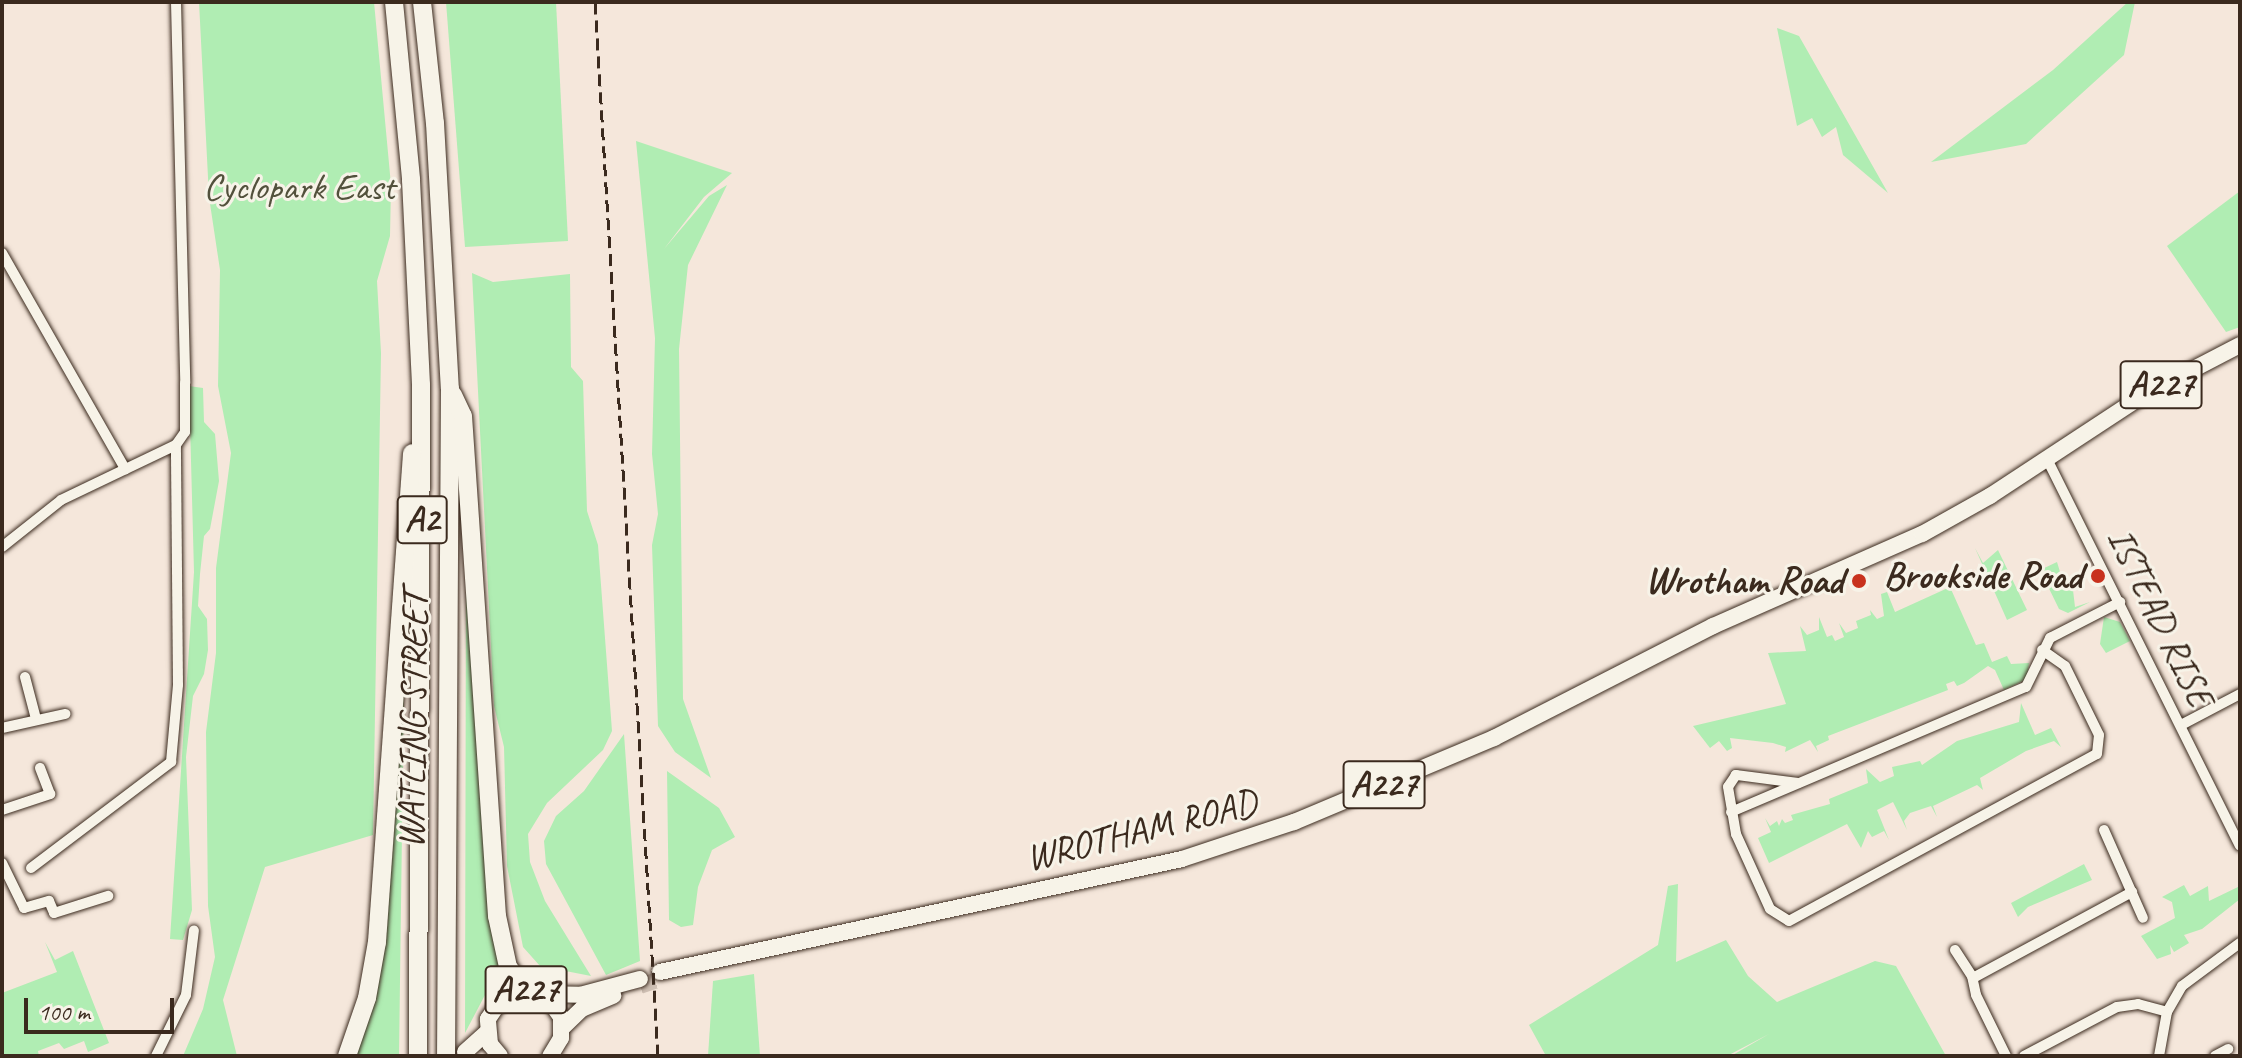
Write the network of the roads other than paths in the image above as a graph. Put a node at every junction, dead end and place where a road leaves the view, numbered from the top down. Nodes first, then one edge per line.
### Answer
1 (176, 2) edge
2 (394, 2) edge
3 (422, 2) edge
4 (2, 253) edge
5 (2240, 345) edge
6 (421, 385) junction
7 (450, 389) junction
8 (176, 445) junction
9 (2047, 459) junction
10 (125, 469) junction
11 (3, 545) edge
12 (2120, 602) junction
13 (2042, 650) junction
14 (25, 677) dead end
15 (2240, 694) edge
16 (65, 714) dead end
17 (36, 719) junction
18 (2181, 725) junction
19 (2, 728) edge
20 (40, 768) dead end
21 (1798, 783) junction
22 (2, 810) edge
23 (1731, 812) junction
24 (2235, 824) edge
25 (2104, 830) dead end
26 (2240, 846) edge
27 (2, 863) edge
28 (31, 868) dead end
29 (2132, 892) junction
30 (108, 896) dead end
31 (2143, 918) dead end
32 (194, 930) dead end
33 (2240, 943) edge
34 (1955, 950) dead end
35 (663, 974) tunnel mouth
36 (1973, 978) junction
37 (533, 992) junction
38 (2167, 1012) junction
39 (562, 1028) junction
40 (487, 1032) junction
41 (418, 1048) edge
42 (2228, 1049) dead end
43 (465, 1052) dead end
44 (158, 1053) edge
45 (347, 1056) edge
46 (446, 1056) edge
47 (500, 1056) edge
48 (550, 1056) edge
49 (2006, 1056) edge
50 (2024, 1056) edge
51 (2159, 1056) edge
52 (2215, 1056) edge

1 - 8 street
2 - 6 highway, WATLING STREET / A2
3 - 7 highway, WATLING STREET / A2
4 - 10 street
5 - 9 main road, WROTHAM ROAD / A227
6 - 41 highway, WATLING STREET / A2
6 - 45 highway
7 - 37 highway
7 - 46 highway, WATLING STREET / A2
8 - 10 street
8 - 28 street
9 - 12 street, ISTEAD RISE
9 - 35 main road, WROTHAM ROAD / A227
10 - 11 street
12 - 13 street
12 - 18 street, ISTEAD RISE
13 - 21 street
13 - 23 street
14 - 17 street
15 - 18 street
16 - 17 street
17 - 19 street
18 - 24 street, ISTEAD RISE
20 - 22 street
21 - 23 street
21 - 23 street
24 - 26 street, ISTEAD RISE
25 - 29 street
27 - 30 street
29 - 31 street
29 - 36 street
32 - 44 street
33 - 38 street
34 - 36 street
36 - 49 street
37 - 39 main road, A227
37 - 39 main road, A227
37 - 40 main road, A227
38 - 50 street
38 - 51 street
39 - 48 main road, A227
40 - 43 main road, A227
40 - 47 main road, A227
42 - 52 street

